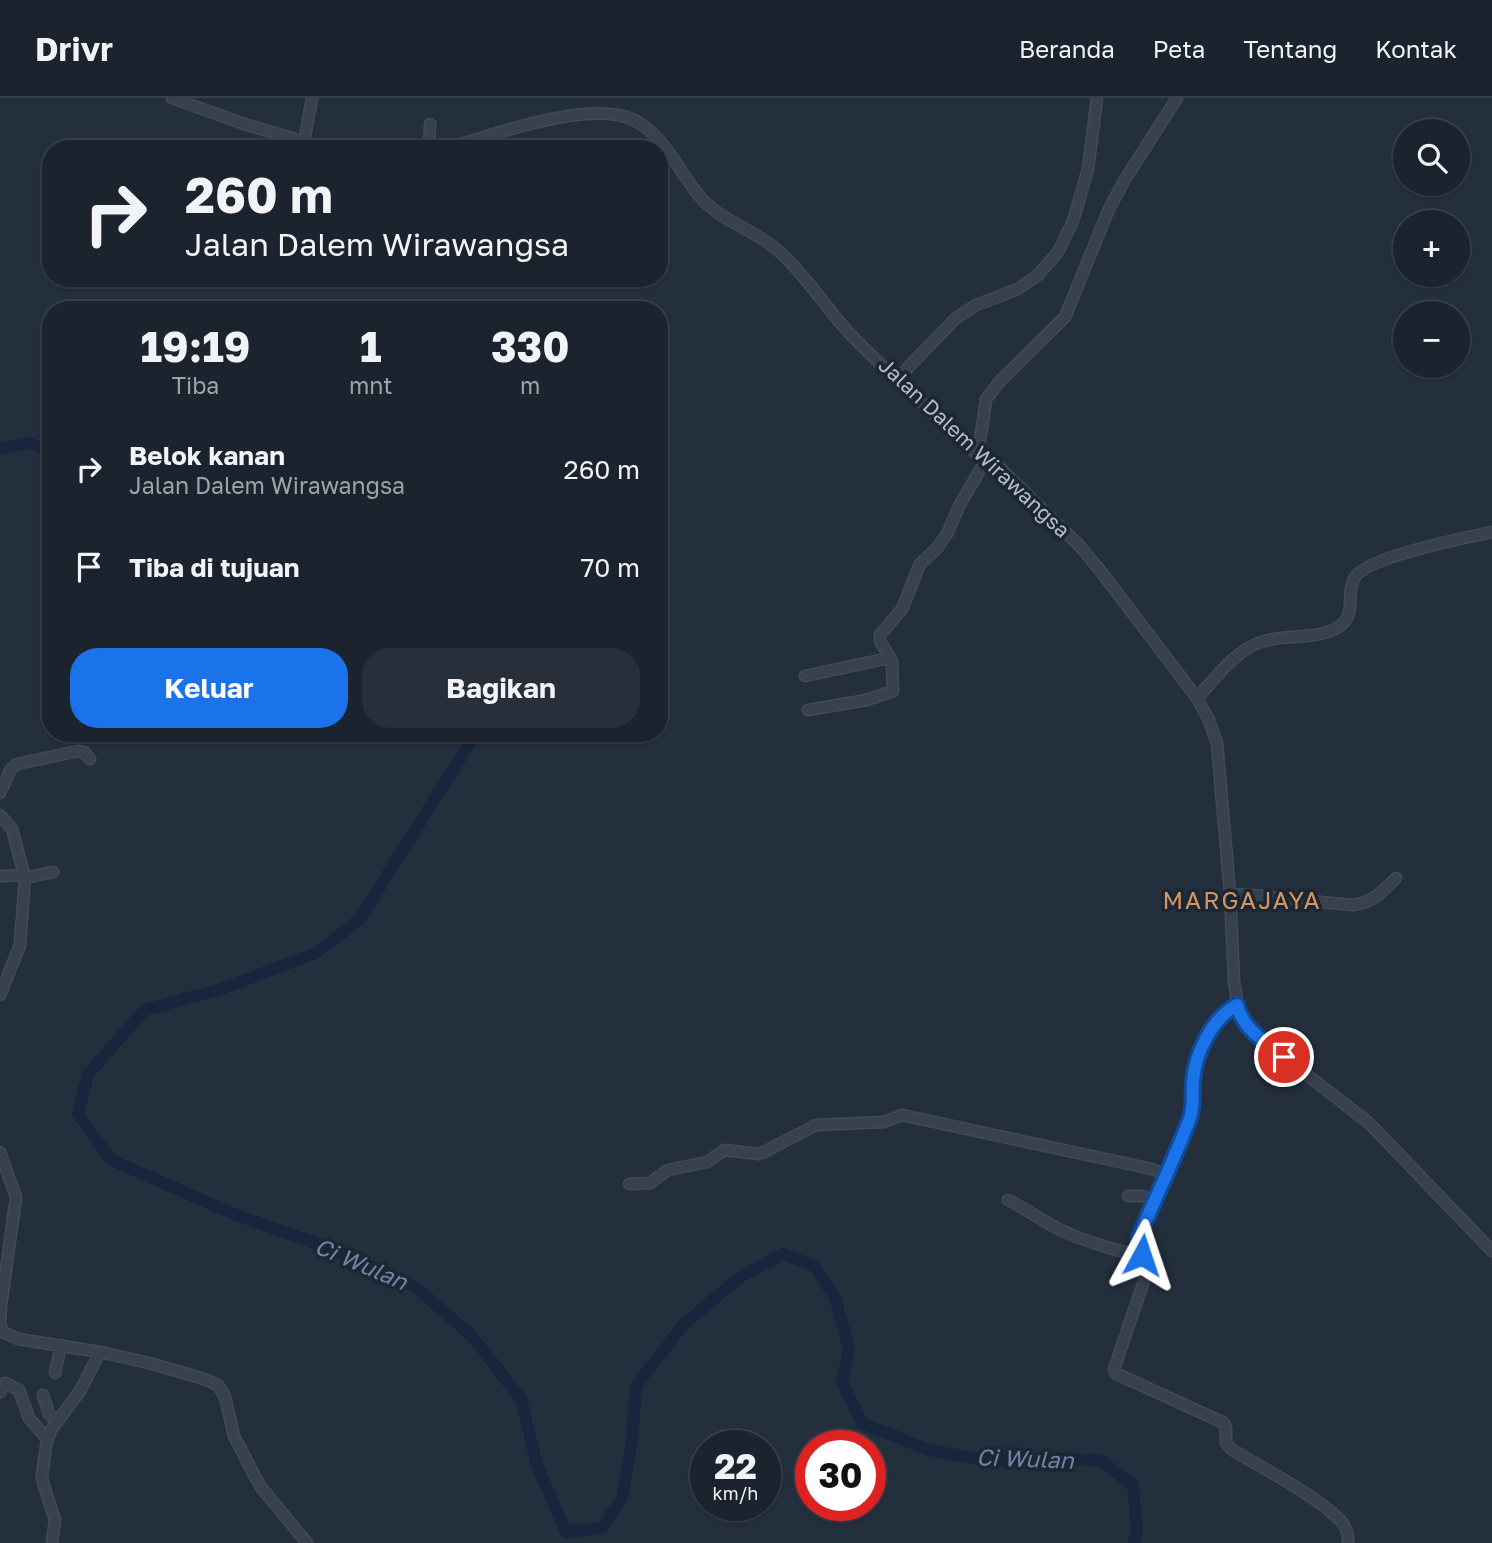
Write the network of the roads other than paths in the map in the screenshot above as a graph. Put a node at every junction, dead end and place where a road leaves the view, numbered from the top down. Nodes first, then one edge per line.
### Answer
1 (172, 98) edge
2 (312, 98) edge
3 (1097, 98) edge
4 (1177, 98) edge
5 (430, 124) dead end
6 (297, 140) edge
7 (304, 140) edge
8 (429, 140) edge
9 (474, 140) edge
10 (659, 140) edge
11 (668, 153) edge
12 (896, 380) junction
13 (983, 457) junction
14 (1492, 532) edge
15 (890, 658) junction
16 (805, 676) dead end
17 (1197, 698) junction
18 (807, 710) dead end
19 (90, 759) dead end
20 (0, 793) edge
21 (0, 815) edge
22 (53, 872) dead end
23 (0, 876) edge
24 (24, 877) junction
25 (1396, 878) dead end
26 (1230, 893) junction
27 (0, 995) edge
28 (1237, 1005) junction
29 (0, 1152) edge
30 (1166, 1175) junction
31 (629, 1184) dead end
32 (1128, 1196) dead end
33 (1008, 1200) dead end
34 (1154, 1201) junction
35 (1492, 1251) edge
36 (1142, 1255) junction
37 (61, 1345) junction
38 (100, 1352) junction
39 (55, 1373) dead end
40 (0, 1392) edge
41 (43, 1395) dead end
42 (57, 1422) junction
43 (48, 1440) junction
44 (52, 1543) edge
45 (307, 1543) edge
46 (1348, 1543) edge

1 - 6 street
2 - 7 street
3 - 12 street
4 - 13 street
5 - 8 street
9 - 10 street, Jalan Dalem Wirawangsa
11 - 12 street, Jalan Dalem Wirawangsa
12 - 13 street, Jalan Dalem Wirawangsa
13 - 15 street
13 - 17 street, Jalan Dalem Wirawangsa
14 - 17 street
15 - 16 street
15 - 18 street
17 - 26 street, Jalan Dalem Wirawangsa
19 - 20 street
21 - 24 street
22 - 24 street
23 - 24 street
24 - 27 street
25 - 26 street
26 - 28 street, Jalan Dalem Wirawangsa
28 - 30 street
28 - 35 street
29 - 37 street
30 - 31 street
30 - 34 street
32 - 34 street
33 - 36 street
34 - 36 street
36 - 46 street
37 - 38 street
37 - 39 street
38 - 42 street
38 - 45 street
40 - 43 street
41 - 42 street
42 - 43 street
43 - 44 street

